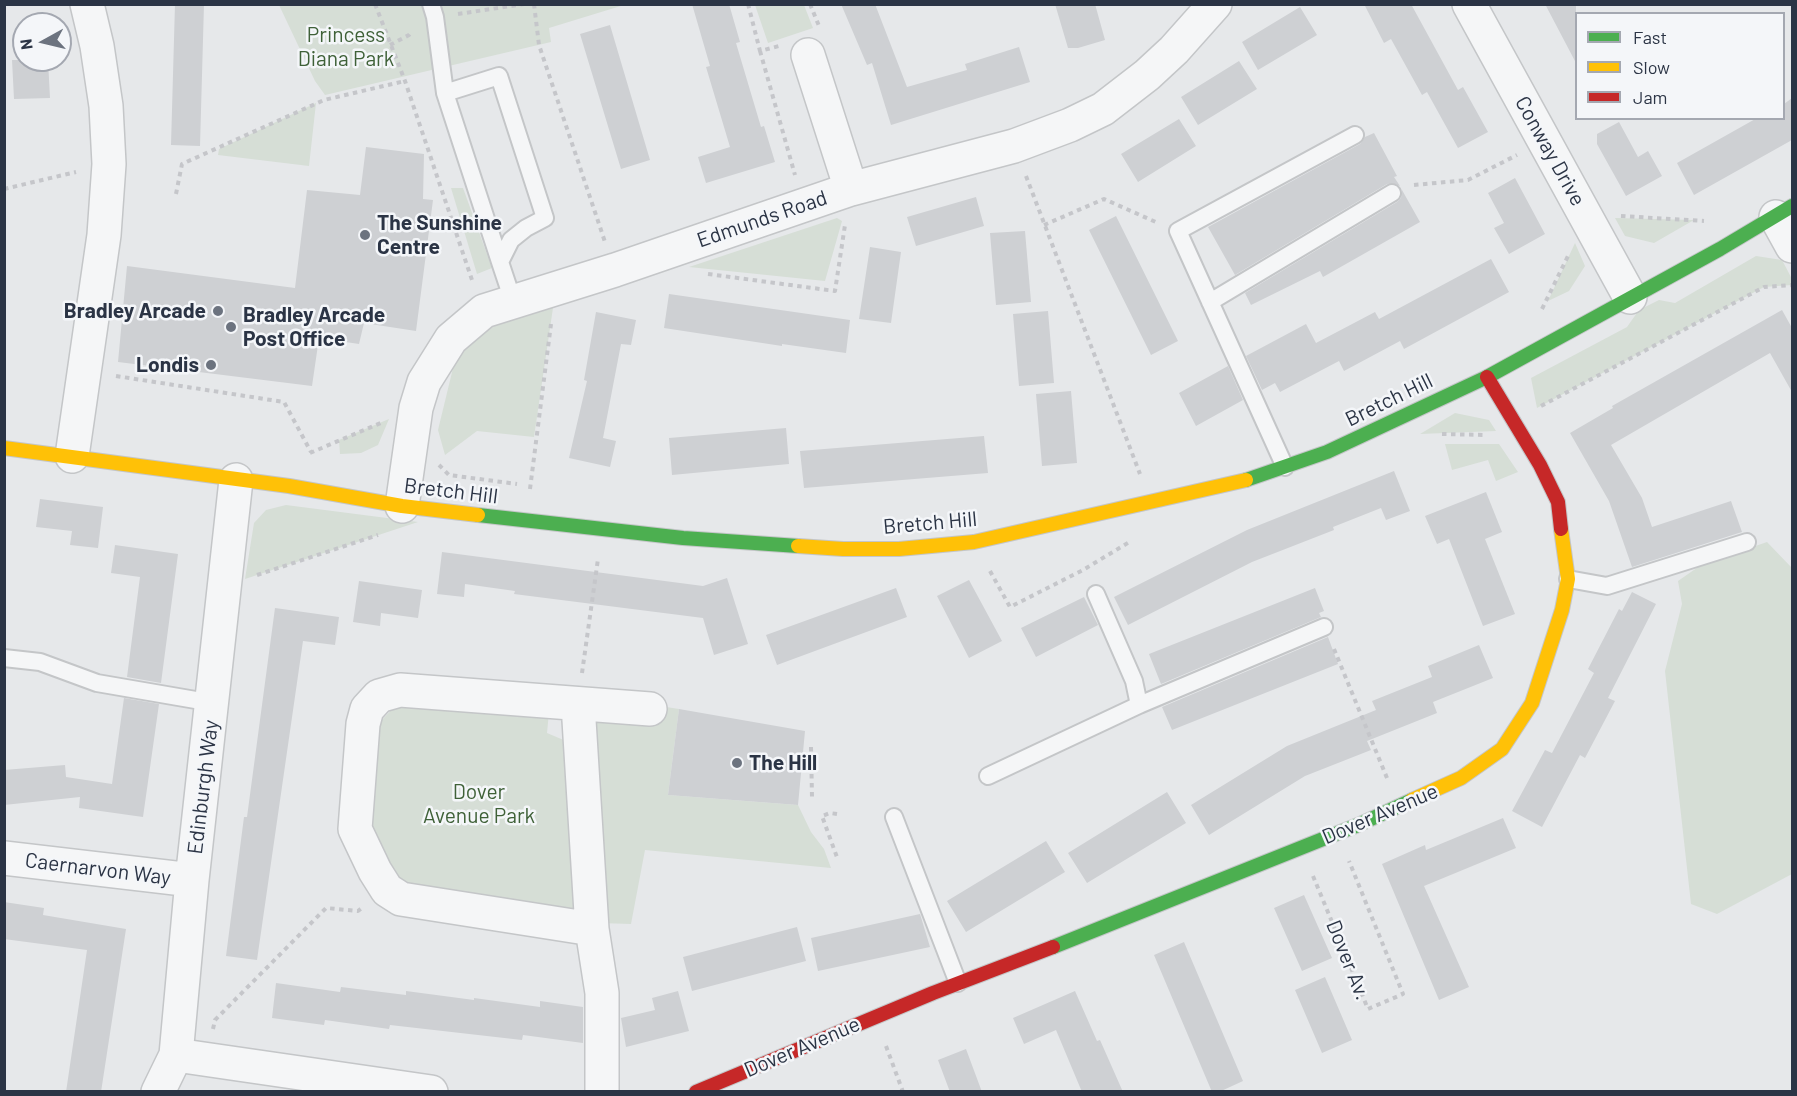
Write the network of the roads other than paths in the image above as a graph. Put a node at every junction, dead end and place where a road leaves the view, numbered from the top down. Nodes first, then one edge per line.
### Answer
1 (87, 4) edge
2 (1469, 4) edge
3 (1198, 10) edge
4 (433, 11) edge
5 (794, 50) road end
6 (445, 93) junction
7 (1355, 135) dead end
8 (851, 189) junction
9 (1392, 193) road end
10 (1784, 212) edge
11 (1792, 246) edge
12 (500, 262) junction
13 (1630, 297) junction
14 (1210, 302) junction
15 (499, 306) junction
16 (1487, 377) junction
17 (4, 448) edge
18 (72, 456) junction
19 (1285, 467) junction
20 (236, 480) junction
21 (394, 519) junction
22 (1747, 542) dead end
23 (1568, 579) junction
24 (1096, 594) dead end
25 (1324, 627) road end
26 (4, 658) edge
27 (213, 703) junction
28 (578, 704) junction
29 (1140, 705) junction
30 (650, 709) dead end
31 (988, 776) dead end
32 (894, 818) dead end
33 (4, 858) edge
34 (192, 880) junction
35 (592, 929) junction
36 (958, 983) junction
37 (191, 1057) junction
38 (158, 1092) edge
39 (431, 1092) edge
40 (602, 1092) edge
41 (696, 1092) edge

1 - 18 street
2 - 13 street, Conway Drive
3 - 8 street, Edmunds Road
4 - 6 lane
5 - 8 street
6 - 12 lane
6 - 12 lane
7 - 14 lane
8 - 15 street, Edmunds Road
9 - 14 lane
10 - 11 street
10 - 13 street, Bretch Hill
12 - 15 lane
13 - 16 street, Bretch Hill
14 - 19 lane
15 - 21 street, Edmunds Road
16 - 19 street, Bretch Hill
16 - 23 street, Dover Avenue
17 - 18 street, Bretch Hill
18 - 20 street, Bretch Hill
19 - 21 street, Bretch Hill
20 - 21 street, Bretch Hill
20 - 27 street, Edinburgh Way
22 - 23 lane
23 - 36 street, Dover Avenue
24 - 29 lane
25 - 29 lane
26 - 27 lane
27 - 34 street, Edinburgh Way
28 - 30 street
28 - 35 street
28 - 35 street
29 - 31 lane
32 - 36 lane
33 - 34 street, Caernarvon Way
34 - 37 street, Edinburgh Way
35 - 40 street
36 - 41 street, Dover Avenue
37 - 38 street, Edinburgh Way
37 - 39 street

